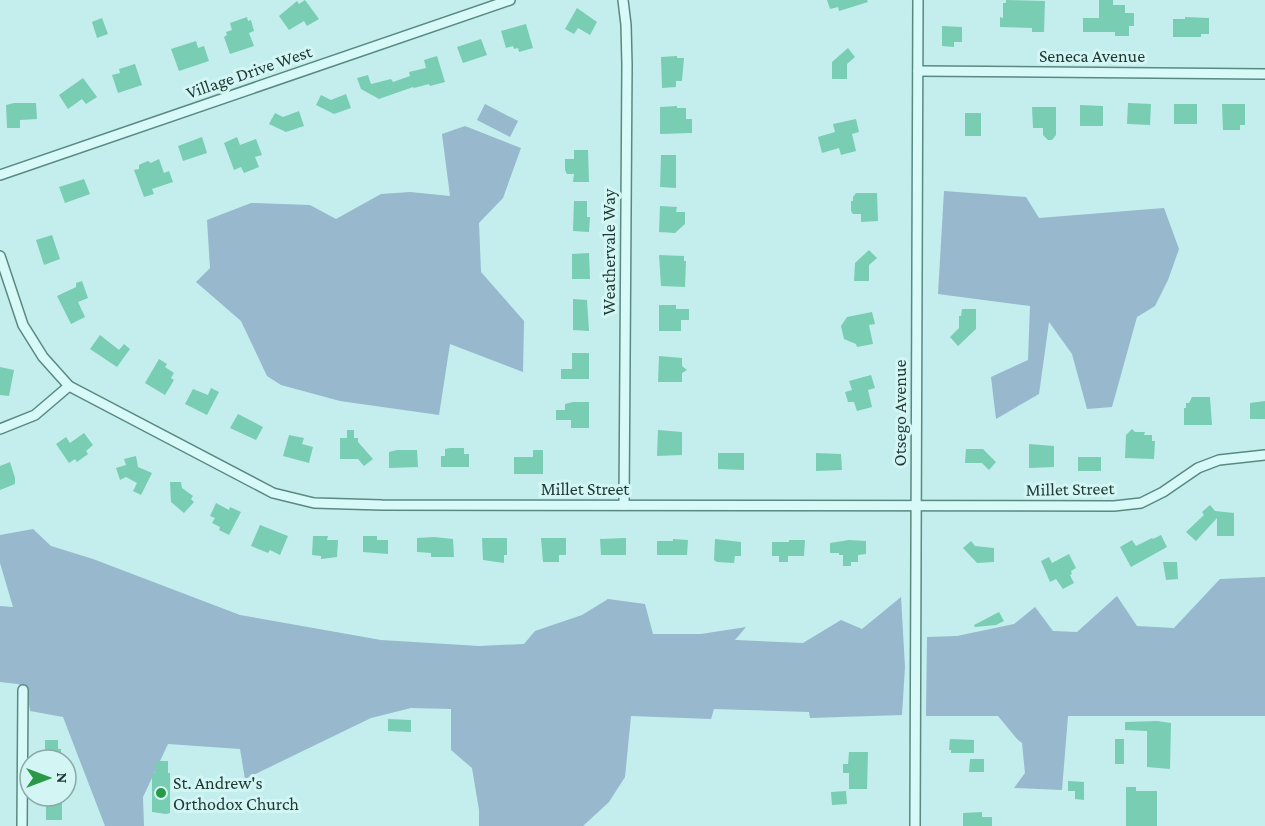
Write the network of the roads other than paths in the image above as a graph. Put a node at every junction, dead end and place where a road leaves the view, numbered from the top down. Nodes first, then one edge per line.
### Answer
1 (510, 0) edge
2 (623, 0) edge
3 (918, 0) edge
4 (918, 71) junction
5 (1265, 74) edge
6 (0, 175) edge
7 (0, 256) edge
8 (69, 386) junction
9 (0, 429) edge
10 (1265, 455) edge
11 (624, 505) junction
12 (916, 506) junction
13 (23, 690) dead end
14 (22, 826) edge
15 (915, 826) edge

1 - 6 street, Village Drive West
2 - 11 street, Weathervale Way
3 - 4 street, Otsego Avenue
4 - 5 street, Seneca Avenue
4 - 12 street, Otsego Avenue
7 - 8 street, Millet Street
8 - 9 street
8 - 11 street, Millet Street
10 - 12 street, Millet Street
11 - 12 street, Millet Street
12 - 15 street, Otsego Avenue
13 - 14 street

